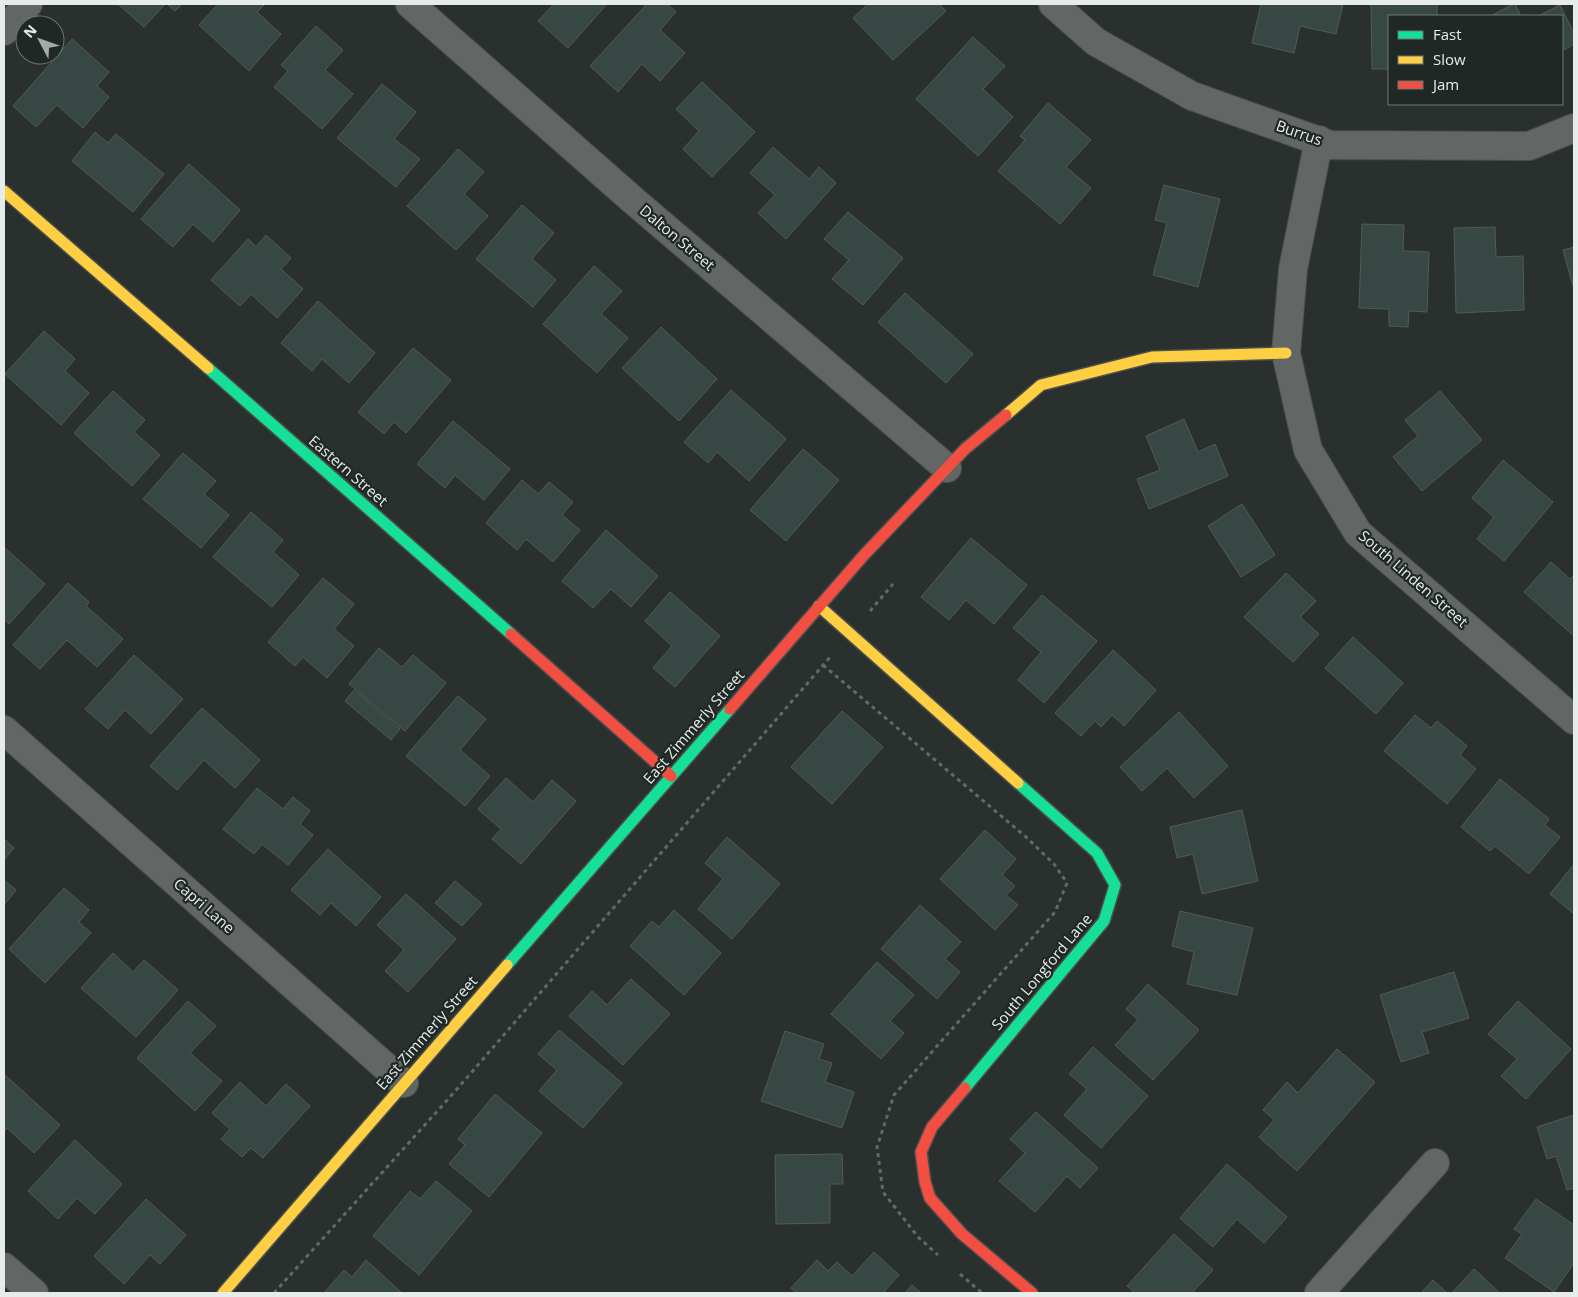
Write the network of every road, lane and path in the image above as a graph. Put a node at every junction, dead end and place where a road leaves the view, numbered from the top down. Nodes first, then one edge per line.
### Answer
1 (28, 4) edge
2 (410, 4) edge
3 (1053, 4) edge
4 (4, 31) edge
5 (1574, 128) edge
6 (1318, 140) junction
7 (4, 191) edge
8 (1286, 353) junction
9 (947, 468) junction
10 (893, 584) dead end
11 (819, 606) junction
12 (851, 634) junction
13 (823, 665) junction
14 (1574, 720) edge
15 (4, 730) edge
16 (671, 776) junction
17 (404, 1083) junction
18 (1435, 1163) dead end
19 (939, 1256) dead end
20 (4, 1267) edge
21 (953, 1268) dead end
22 (34, 1293) edge
23 (223, 1293) edge
24 (274, 1293) edge
25 (982, 1293) edge
26 (1032, 1293) edge
27 (1319, 1293) edge

1 - 4 street
2 - 9 street, Dalton Street
3 - 6 street, Burrus
5 - 6 street, Burrus
6 - 8 street, South Linden Street
7 - 16 street, Eastern Street
8 - 9 street, East Zimmerly Street
8 - 14 street, South Linden Street
9 - 11 street, East Zimmerly Street
10 - 12 path
11 - 12 street, South Longford Lane
11 - 16 street, East Zimmerly Street
12 - 13 path
12 - 26 street, South Longford Lane
13 - 19 path
13 - 24 path
15 - 17 street, Capri Lane
16 - 17 street, East Zimmerly Street
17 - 23 street, East Zimmerly Street
18 - 27 street
20 - 22 street
21 - 25 path

